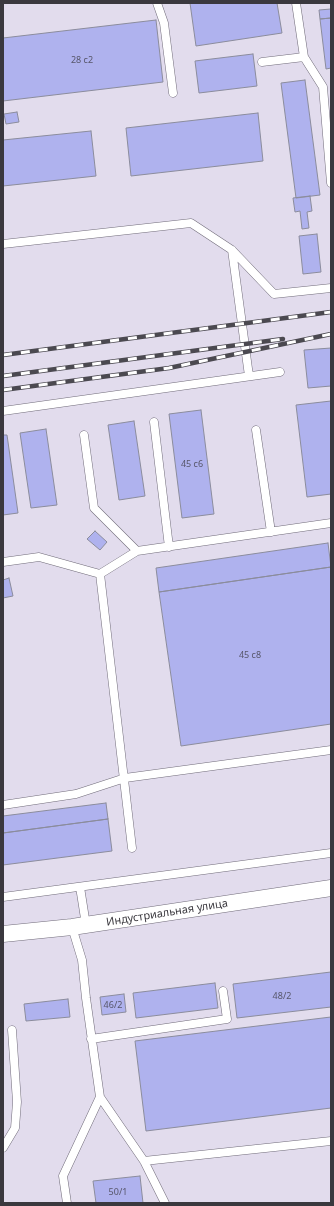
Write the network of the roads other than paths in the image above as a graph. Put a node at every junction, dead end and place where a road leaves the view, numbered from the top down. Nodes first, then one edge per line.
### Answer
1 (157, 3) edge
2 (296, 3) edge
3 (304, 57) junction
4 (262, 62) dead end
5 (327, 87) edge
6 (173, 93) dead end
7 (331, 183) edge
8 (3, 244) edge
9 (232, 250) junction
10 (331, 288) edge
11 (280, 372) dead end
12 (249, 376) junction
13 (3, 411) edge
14 (154, 422) dead end
15 (256, 430) dead end
16 (84, 435) dead end
17 (331, 523) edge
18 (271, 532) junction
19 (169, 547) junction
20 (137, 551) junction
21 (3, 562) edge
22 (100, 574) junction
23 (331, 750) edge
24 (125, 778) junction
25 (3, 805) edge
26 (132, 848) dead end
27 (331, 853) edge
28 (80, 887) junction
29 (331, 888) edge
30 (3, 897) edge
31 (79, 926) junction
32 (3, 934) edge
33 (223, 991) dead end
34 (12, 1030) dead end
35 (91, 1039) junction
36 (100, 1097) junction
37 (331, 1141) edge
38 (3, 1148) edge
39 (144, 1161) junction
40 (67, 1203) edge
41 (165, 1203) edge

1 - 6 lane
2 - 3 lane
3 - 4 lane
3 - 5 lane
5 - 7 lane
8 - 9 lane
9 - 10 lane
9 - 12 lane
11 - 12 lane
12 - 13 lane
14 - 19 lane
15 - 18 lane
16 - 20 lane
17 - 18 lane
18 - 19 lane
19 - 20 lane
20 - 22 lane
21 - 22 lane
22 - 24 lane
23 - 24 lane
24 - 25 lane
24 - 26 lane
27 - 28 lane
28 - 30 lane
28 - 31 lane
29 - 31 street, Индустриальная улица
31 - 32 street, Индустриальная улица
31 - 35 lane
33 - 35 lane
34 - 38 lane
35 - 36 lane
36 - 39 lane
36 - 40 lane
37 - 39 lane
39 - 41 lane

